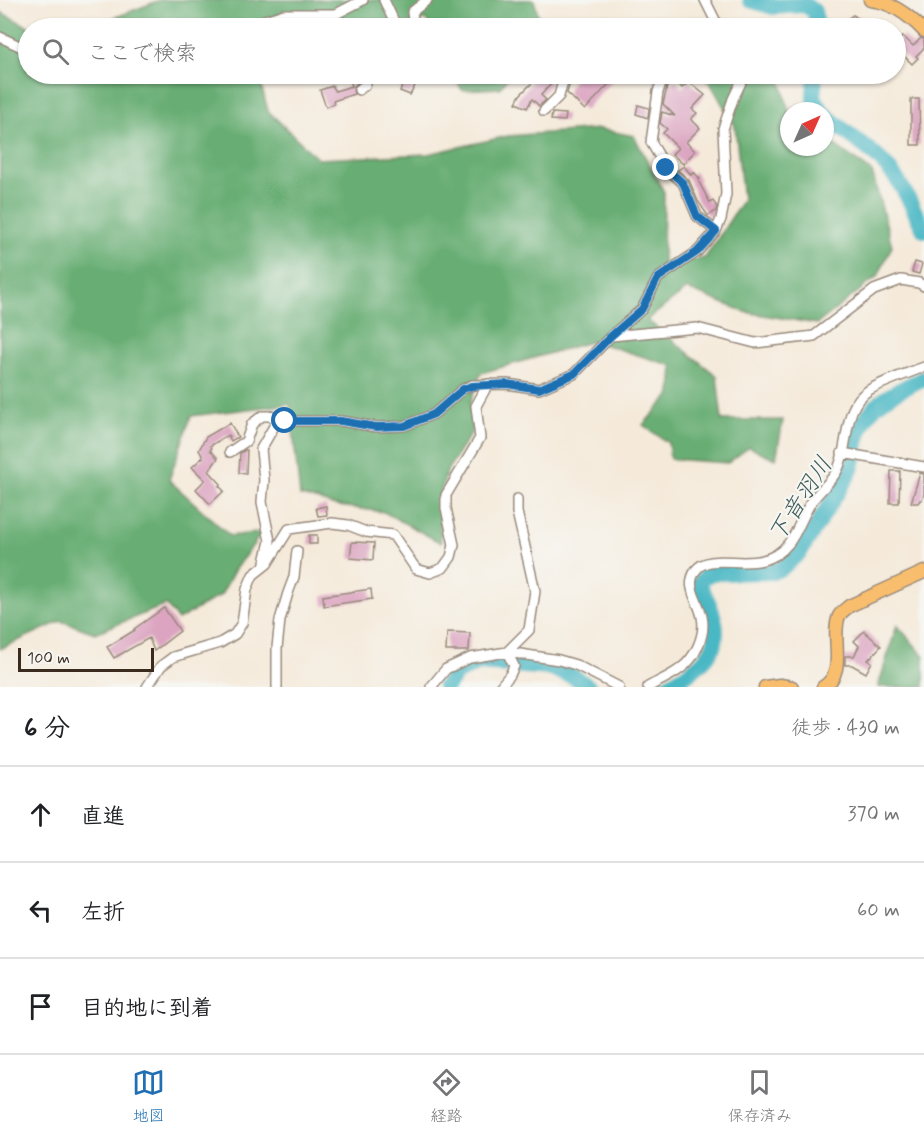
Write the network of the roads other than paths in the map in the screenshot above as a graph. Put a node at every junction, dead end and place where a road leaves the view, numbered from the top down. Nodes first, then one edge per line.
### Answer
1 (363, 0) edge
2 (384, 0) edge
3 (427, 0) edge
4 (705, 0) edge
5 (870, 0) edge
6 (271, 18) edge
7 (392, 18) edge
8 (413, 18) edge
9 (714, 18) edge
10 (924, 31) edge
11 (0, 37) edge
12 (18, 45) edge
13 (366, 84) edge
14 (562, 84) edge
15 (660, 84) edge
16 (741, 84) edge
17 (359, 90) dead end
18 (544, 111) dead end
19 (716, 231) junction
20 (924, 286) edge
21 (611, 336) junction
22 (924, 367) edge
23 (488, 384) junction
24 (285, 421) dead end
25 (230, 452) dead end
26 (842, 453) junction
27 (924, 467) edge
28 (517, 499) dead end
29 (297, 551) dead end
30 (263, 567) junction
31 (924, 572) edge
32 (507, 652) junction
33 (147, 687) edge
34 (277, 687) edge
35 (431, 687) edge
36 (500, 687) edge
37 (619, 687) edge
38 (648, 687) edge
39 (765, 687) edge
40 (792, 687) edge
41 (823, 687) edge

1 - 6 street
2 - 7 street
3 - 8 street
4 - 9 street
5 - 10 main road
11 - 12 street
13 - 17 street
14 - 18 street
15 - 19 street
16 - 19 street
19 - 21 street
20 - 21 street
21 - 23 street
22 - 26 street
23 - 24 street
23 - 30 street
25 - 30 street
26 - 27 street
26 - 38 street
28 - 32 street
29 - 34 street
30 - 33 street
31 - 41 main road
32 - 35 street
32 - 36 street
32 - 37 street
39 - 40 main road

